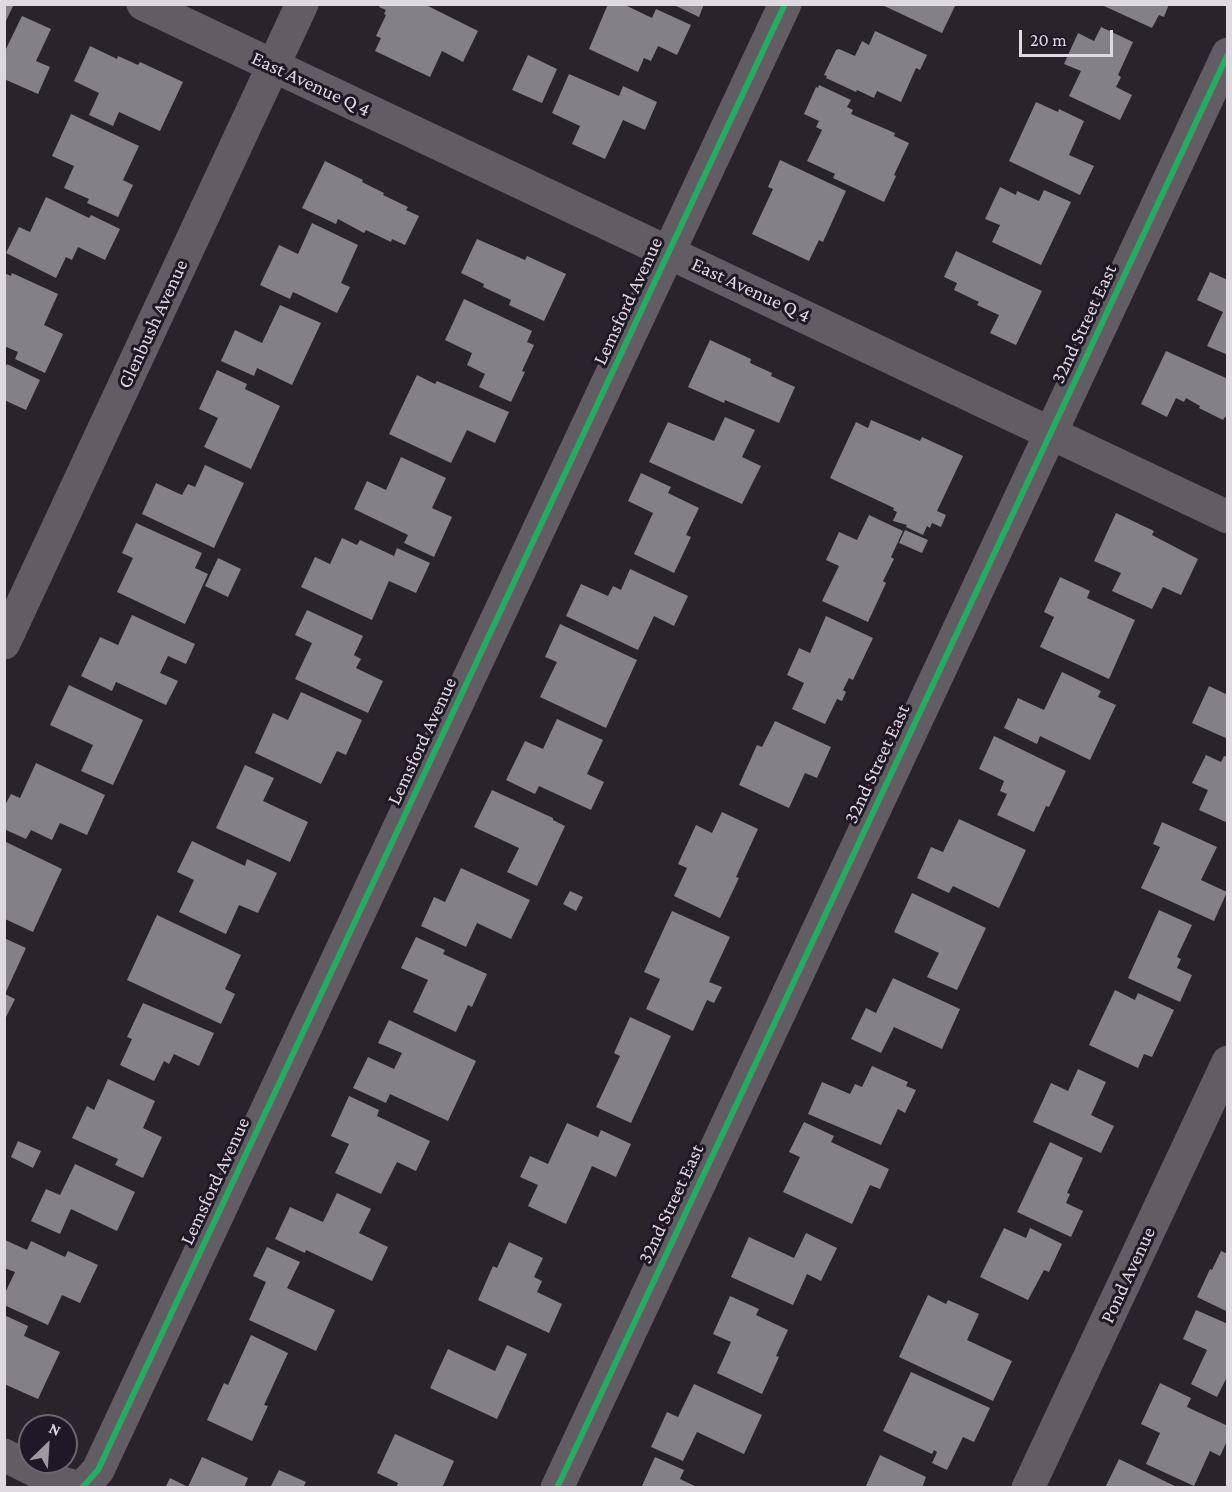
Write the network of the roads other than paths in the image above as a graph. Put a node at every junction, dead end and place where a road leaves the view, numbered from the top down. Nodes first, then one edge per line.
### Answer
1 (143, 4) edge
2 (302, 4) edge
3 (785, 4) edge
4 (1227, 54) edge
5 (273, 66) junction
6 (670, 252) junction
7 (1051, 432) junction
8 (1227, 516) edge
9 (4, 643) edge
10 (1227, 1062) edge
11 (4, 1455) edge
12 (81, 1488) edge
13 (557, 1488) edge
14 (1028, 1488) edge

1 - 5 street, East Avenue Q 4
2 - 5 street, Glenbush Avenue
3 - 6 street, Lemsford Avenue
4 - 7 street, 32nd Street East
5 - 6 street, East Avenue Q 4
5 - 9 street, Glenbush Avenue
6 - 7 street, East Avenue Q 4
6 - 12 street, Lemsford Avenue
7 - 8 street, East Avenue Q 4
7 - 13 street, 32nd Street East
10 - 14 street, Pond Avenue
11 - 12 street

